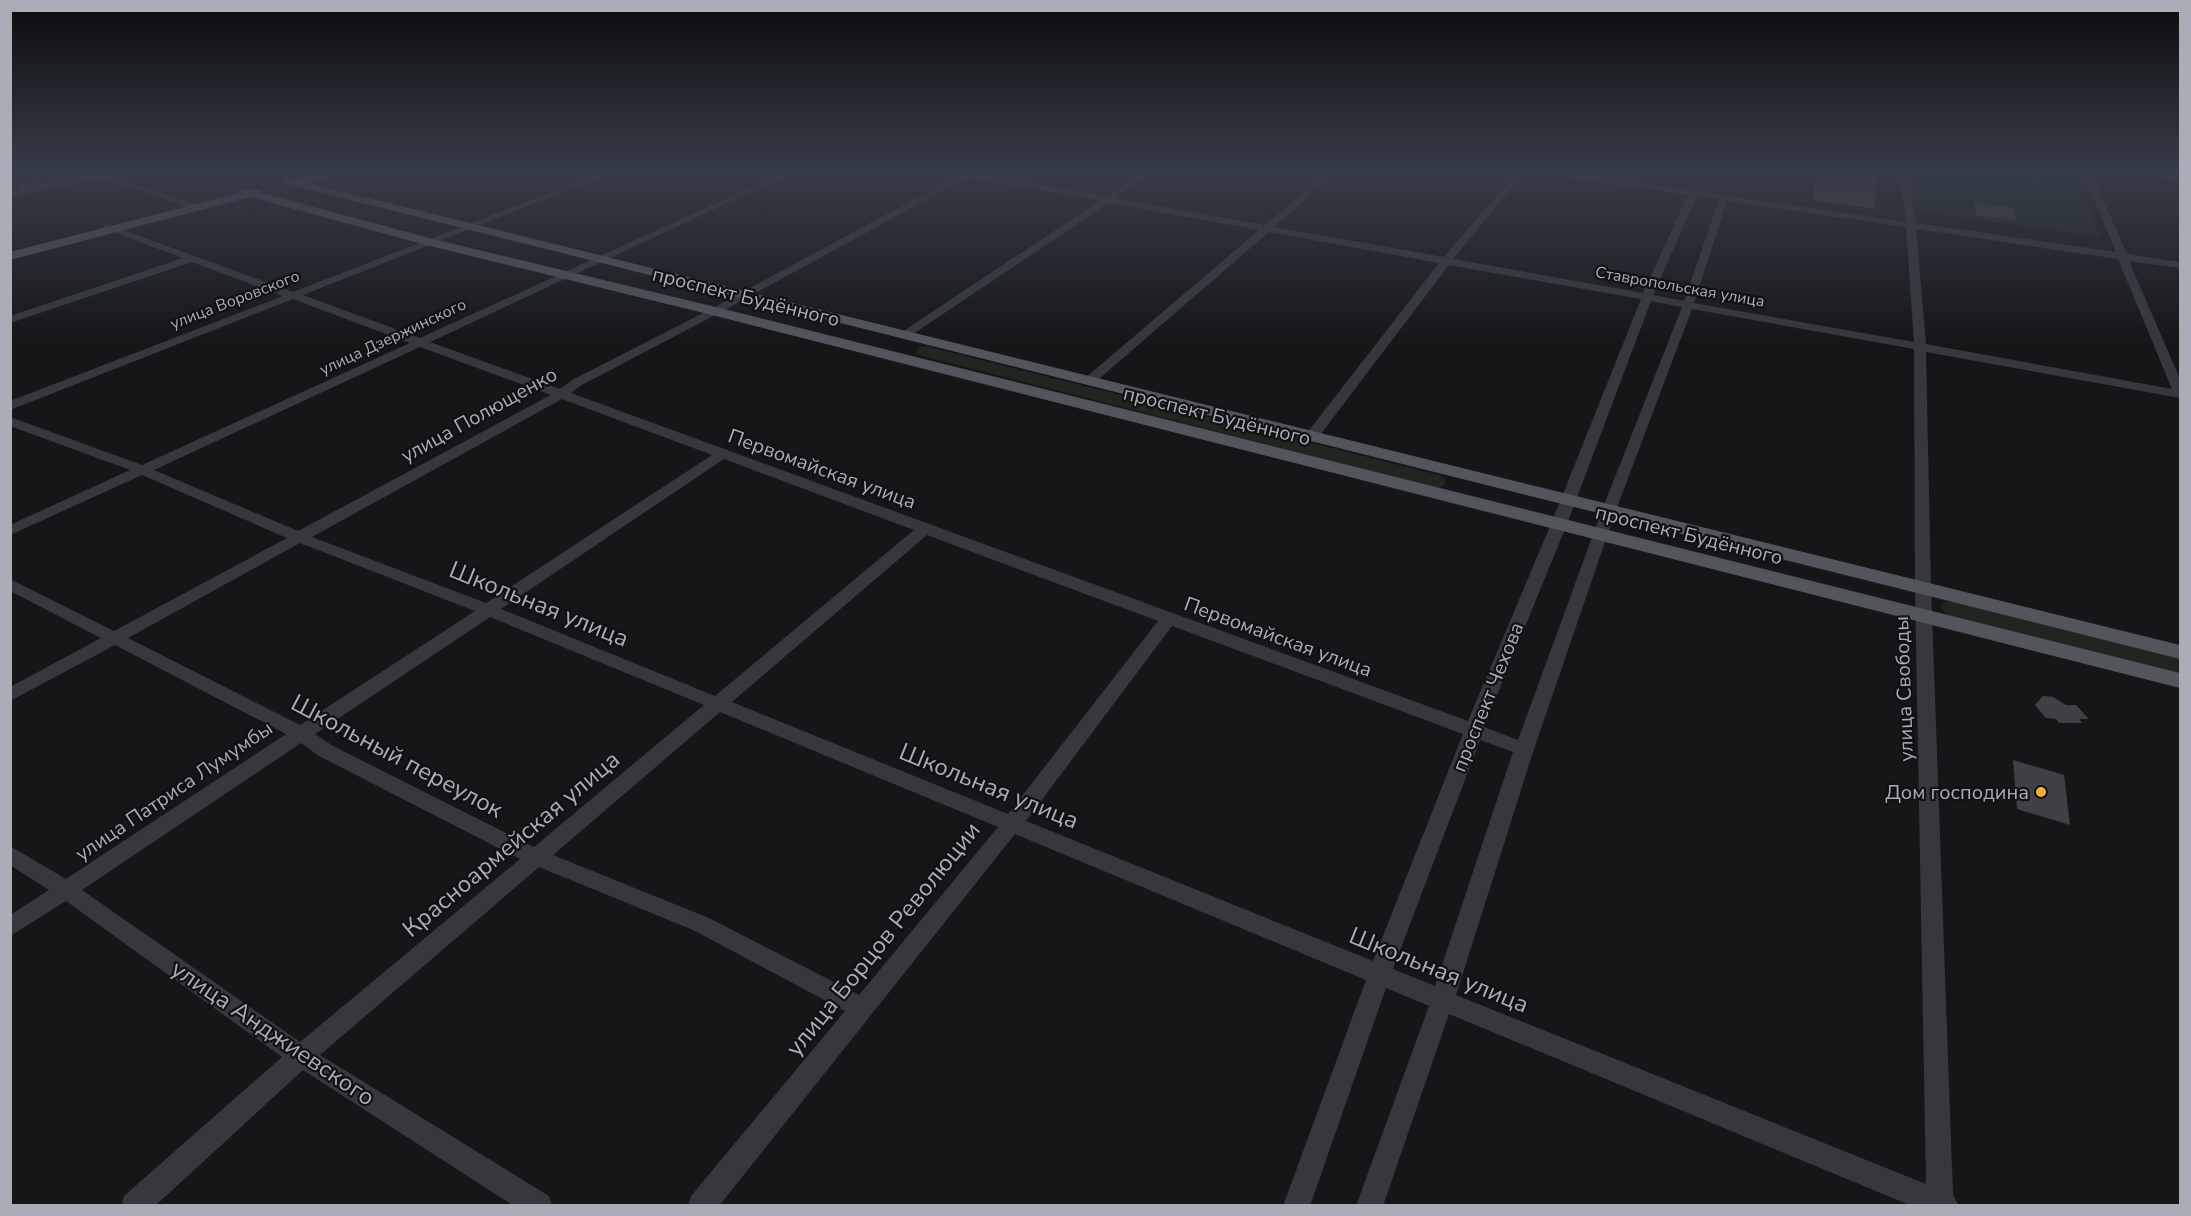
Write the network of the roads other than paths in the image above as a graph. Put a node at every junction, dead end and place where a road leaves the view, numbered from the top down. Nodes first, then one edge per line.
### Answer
1 (104, 230) edge
2 (116, 230) edge
3 (394, 230) edge
4 (463, 230) edge
5 (475, 230) edge
6 (667, 230) edge
7 (863, 230) edge
8 (1065, 230) edge
9 (1264, 230) edge
10 (1276, 230) edge
11 (1472, 230) edge
12 (1677, 230) edge
13 (1713, 230) edge
14 (1911, 230) edge
15 (1943, 230) edge
16 (2111, 230) edge
17 (430, 242) junction
18 (10, 254) edge
19 (2122, 256) junction
20 (191, 259) junction
21 (602, 260) junction
22 (1447, 260) junction
23 (2181, 265) edge
24 (570, 274) junction
25 (292, 295) junction
26 (742, 296) junction
27 (1647, 297) junction
28 (1688, 305) junction
29 (715, 311) junction
30 (10, 320) edge
31 (910, 337) junction
32 (421, 343) junction
33 (1920, 348) junction
34 (892, 357) junction
35 (1089, 381) junction
36 (2181, 393) edge
37 (560, 395) junction
38 (10, 406) edge
39 (10, 421) edge
40 (1312, 436) junction
41 (723, 454) junction
42 (143, 470) junction
43 (1569, 500) junction
44 (1609, 510) junction
45 (1559, 524) junction
46 (927, 527) junction
47 (10, 531) edge
48 (1602, 535) junction
49 (298, 537) junction
50 (10, 584) edge
51 (1923, 588) junction
52 (488, 610) junction
53 (1925, 615) junction
54 (1169, 618) junction
55 (115, 638) junction
56 (2181, 652) edge
57 (2181, 681) edge
58 (10, 695) edge
59 (717, 703) junction
60 (1474, 730) junction
61 (302, 734) junction
62 (1524, 749) junction
63 (1013, 823) junction
64 (10, 854) edge
65 (535, 857) junction
66 (66, 890) junction
67 (10, 927) edge
68 (1380, 973) junction
69 (1443, 999) junction
70 (862, 1008) junction
71 (301, 1056) junction
72 (1942, 1205) edge
73 (134, 1206) edge
74 (539, 1206) edge
75 (700, 1206) edge
76 (1296, 1206) edge
77 (1369, 1206) edge

1 - 18 main road
2 - 20 street, Первомайская улица
3 - 17 main road, проспект Будённого
4 - 17 street, улица Воровского
5 - 21 main road, проспект Будённого
6 - 21 street, улица Дзержинского
7 - 26 street, улица Полющенко
8 - 31 street
9 - 35 street
10 - 22 street, Ставропольская улица
11 - 22 street
12 - 27 street, проспект Чехова
13 - 28 street
14 - 33 street, улица Свободы
15 - 19 street
16 - 19 street
17 - 24 main road, проспект Будённого
17 - 25 street, улица Воровского
19 - 23 street
19 - 36 street
20 - 25 street, Первомайская улица
20 - 30 street
21 - 24 street, улица Дзержинского
21 - 26 main road, проспект Будённого
22 - 27 street, Ставропольская улица
22 - 40 street
24 - 29 main road, проспект Будённого
24 - 32 street, улица Дзержинского
25 - 32 street, Первомайская улица
25 - 38 street, улица Воровского
26 - 29 street, улица Полющенко
26 - 31 main road, проспект Будённого
27 - 28 street, Ставропольская улица
27 - 43 street, проспект Чехова
28 - 33 street, Ставропольская улица
28 - 44 street
29 - 34 main road, проспект Будённого
29 - 37 street, улица Полющенко
31 - 34 main road
31 - 35 main road, проспект Будённого
32 - 37 street, Первомайская улица
32 - 42 street, улица Дзержинского
33 - 36 street, Ставропольская улица
33 - 51 street, улица Свободы
34 - 45 main road, проспект Будённого
35 - 40 main road, проспект Будённого
37 - 41 street, Первомайская улица
37 - 49 street, улица Полющенко
39 - 42 street, Школьная улица
40 - 43 main road, проспект Будённого
41 - 46 street, Первомайская улица
41 - 52 street, улица Патриса Лумумбы
42 - 47 street, улица Дзержинского
42 - 49 street, Школьная улица
43 - 44 main road, проспект Будённого
43 - 45 street, проспект Чехова
44 - 48 street
44 - 51 main road, проспект Будённого
45 - 48 main road, проспект Будённого
45 - 60 street, проспект Чехова
46 - 54 street, Первомайская улица
46 - 59 street, Красноармейская улица
48 - 53 main road, проспект Будённого
48 - 62 street
49 - 52 street, Школьная улица
49 - 55 street, улица Полющенко
50 - 55 street, Школьный переулок
51 - 53 street, улица Свободы
51 - 56 main road, проспект Будённого
52 - 59 street, Школьная улица
52 - 61 street, улица Патриса Лумумбы
53 - 57 main road, проспект Будённого
53 - 72 street, улица Свободы
54 - 60 street, Первомайская улица
54 - 63 street, улица Борцов Революции
55 - 58 street, улица Полющенко
55 - 61 street, Школьный переулок
59 - 63 street, Школьная улица
59 - 65 street, Красноармейская улица
60 - 62 street, Первомайская улица
60 - 68 street, проспект Чехова
61 - 65 street, Школьный переулок
61 - 66 street, улица Патриса Лумумбы
62 - 69 street
63 - 68 street, Школьная улица
63 - 70 street, улица Борцов Революции
64 - 66 street, улица Анджиевского
65 - 70 street, Школьный переулок
65 - 71 street, Красноармейская улица
66 - 67 street, улица Патриса Лумумбы
66 - 71 street, улица Анджиевского
68 - 69 street, Школьная улица
68 - 76 street, проспект Чехова
69 - 72 street, Школьная улица
69 - 77 street
70 - 75 street, улица Борцов Революции
71 - 73 street, Красноармейская улица
71 - 74 street, улица Анджиевского

